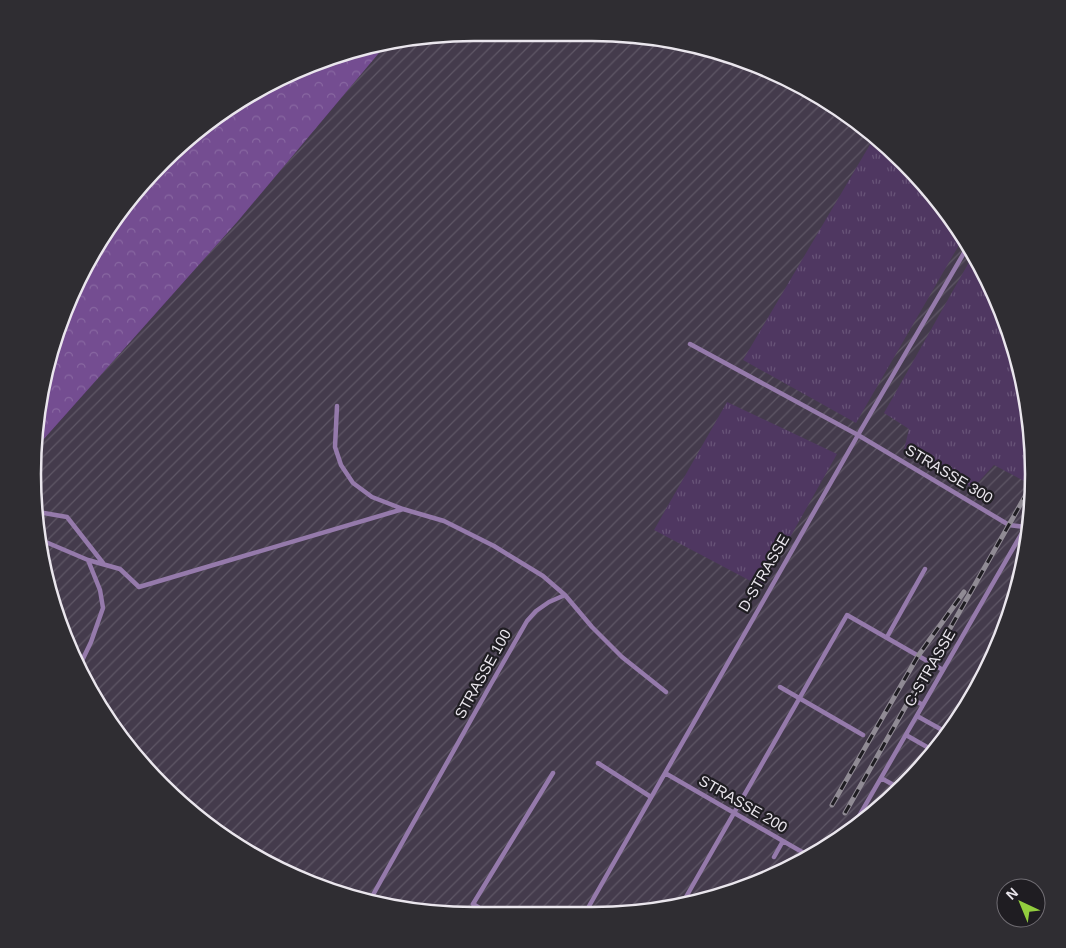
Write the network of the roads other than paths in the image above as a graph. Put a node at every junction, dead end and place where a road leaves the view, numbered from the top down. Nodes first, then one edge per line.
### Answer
1 (964, 253) edge
2 (690, 344) dead end
3 (338, 406) dead end
4 (858, 434) junction
5 (403, 509) junction
6 (43, 513) edge
7 (1021, 527) edge
8 (47, 543) edge
9 (1019, 544) edge
10 (88, 560) junction
11 (104, 564) junction
12 (925, 569) dead end
13 (565, 595) junction
14 (887, 638) junction
15 (83, 658) edge
16 (943, 670) junction
17 (780, 687) dead end
18 (666, 692) dead end
19 (800, 698) junction
20 (912, 700) dead end
21 (923, 706) junction
22 (917, 716) junction
23 (941, 729) edge
24 (863, 735) dead end
25 (906, 735) junction
26 (927, 746) edge
27 (598, 763) dead end
28 (552, 773) dead end
29 (665, 773) junction
30 (881, 778) junction
31 (893, 784) edge
32 (651, 798) junction
33 (864, 810) edge
34 (734, 813) junction
35 (783, 841) junction
36 (802, 852) edge
37 (774, 857) dead end
38 (373, 894) edge
39 (689, 895) edge
40 (478, 907) edge
41 (588, 907) edge

1 - 4 lane, D-STRASSE
2 - 4 lane, STRASSE 300
3 - 5 lane
4 - 7 lane, STRASSE 300
4 - 29 lane, D-STRASSE
5 - 11 lane
5 - 13 lane
6 - 11 lane
8 - 10 lane
9 - 16 lane, C-STRASSE
10 - 11 lane
10 - 15 lane
12 - 14 lane
13 - 18 lane
13 - 38 lane, STRASSE 100
14 - 16 lane
14 - 19 lane
16 - 21 lane, C-STRASSE
17 - 19 lane
19 - 24 lane
19 - 34 lane
20 - 21 lane
21 - 22 lane, C-STRASSE
22 - 23 lane
22 - 25 lane, C-STRASSE
25 - 26 lane
25 - 30 lane, C-STRASSE
27 - 32 lane
28 - 40 lane
29 - 32 lane, D-STRASSE
29 - 34 lane, STRASSE 200
30 - 31 lane
30 - 33 lane, C-STRASSE
32 - 41 lane, D-STRASSE
34 - 35 lane, STRASSE 200
34 - 39 lane
35 - 36 lane, STRASSE 200
35 - 37 lane

